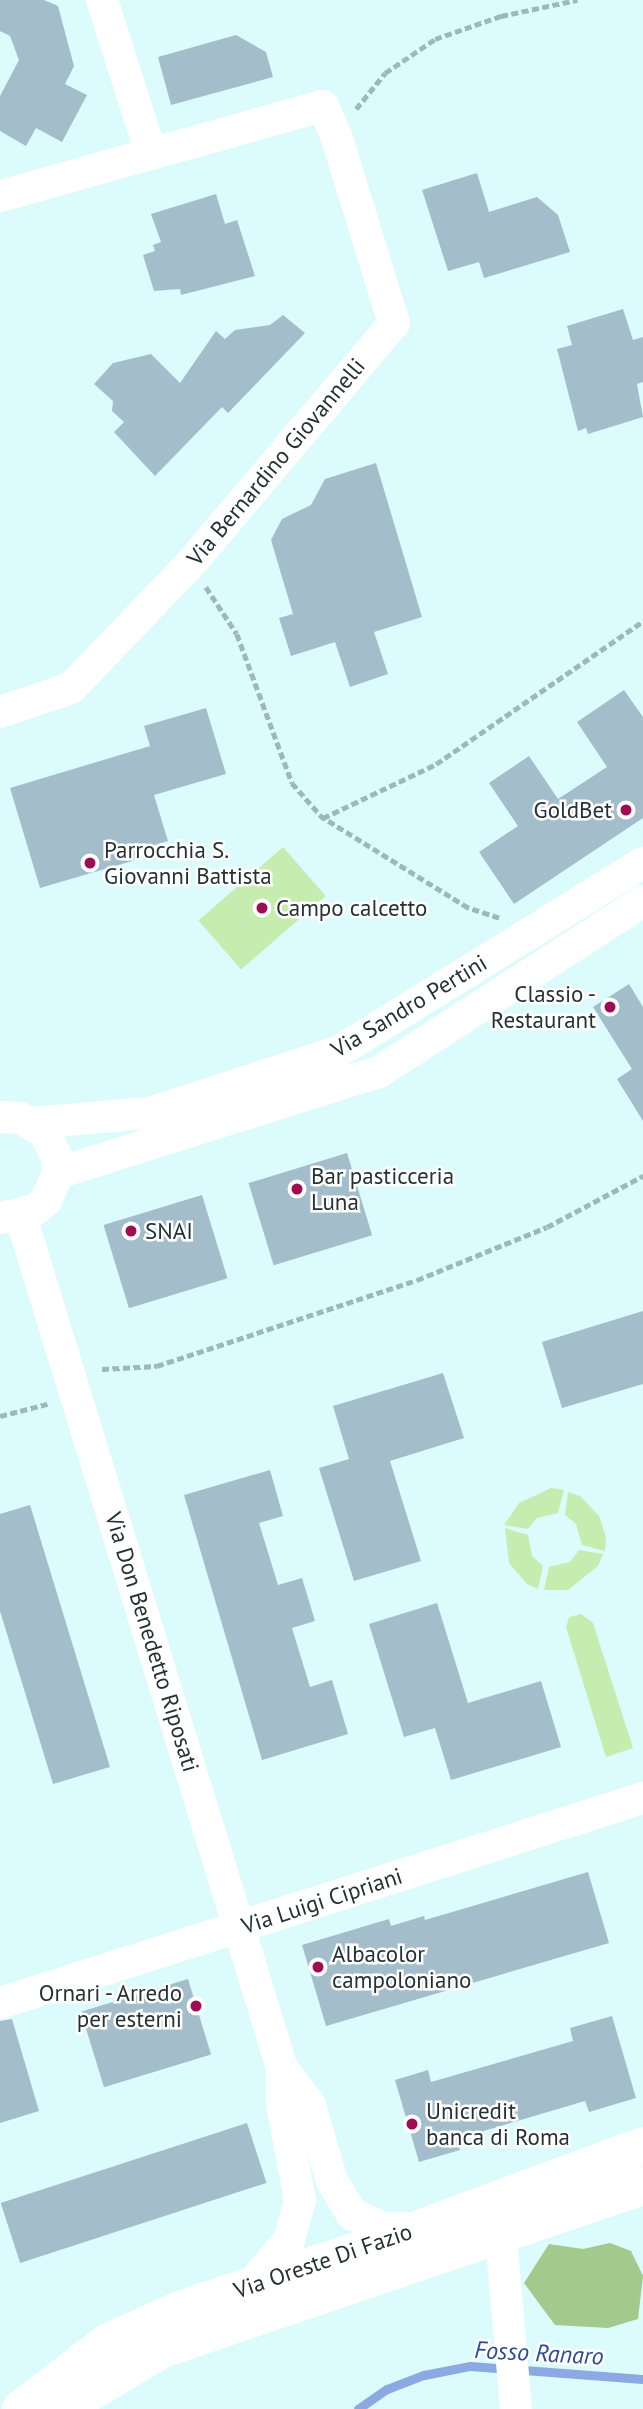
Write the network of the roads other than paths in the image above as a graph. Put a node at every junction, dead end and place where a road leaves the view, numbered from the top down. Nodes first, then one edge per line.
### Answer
1 (102, 0) edge
2 (151, 154) junction
3 (0, 196) edge
4 (0, 712) edge
5 (643, 863) edge
6 (643, 901) edge
7 (0, 1093) edge
8 (17, 1119) edge
9 (58, 1173) junction
10 (11, 1217) edge
11 (643, 1798) edge
12 (240, 1928) junction
13 (0, 2003) edge
14 (282, 2068) junction
15 (643, 2146) edge
16 (643, 2186) edge
17 (643, 2196) edge
18 (597, 2204) junction
19 (422, 2228) junction
20 (501, 2237) junction
21 (250, 2286) junction
22 (21, 2409) edge
23 (62, 2409) edge
24 (516, 2409) edge

1 - 2 street
2 - 3 street
2 - 4 street, Via Bernardino Giovannelli
5 - 8 street, Via Sandro Pertini
6 - 9 street, Via Sandro Pertini
7 - 8 street
8 - 9 street
9 - 10 street
10 - 12 street, Via Don Benedetto Riposati
11 - 12 street, Via Luigi Cipriani
12 - 13 street, Via Luigi Cipriani
12 - 14 street, Via Don Benedetto Riposati
14 - 19 street
14 - 21 street
15 - 19 main road, Via Oreste Di Fazio
16 - 18 main road, Via Oreste Di Fazio
17 - 18 street
18 - 20 main road, Via Oreste Di Fazio
19 - 21 main road, Via Oreste Di Fazio
20 - 23 main road, Via Oreste Di Fazio
20 - 24 street
21 - 22 main road, Via Oreste Di Fazio

